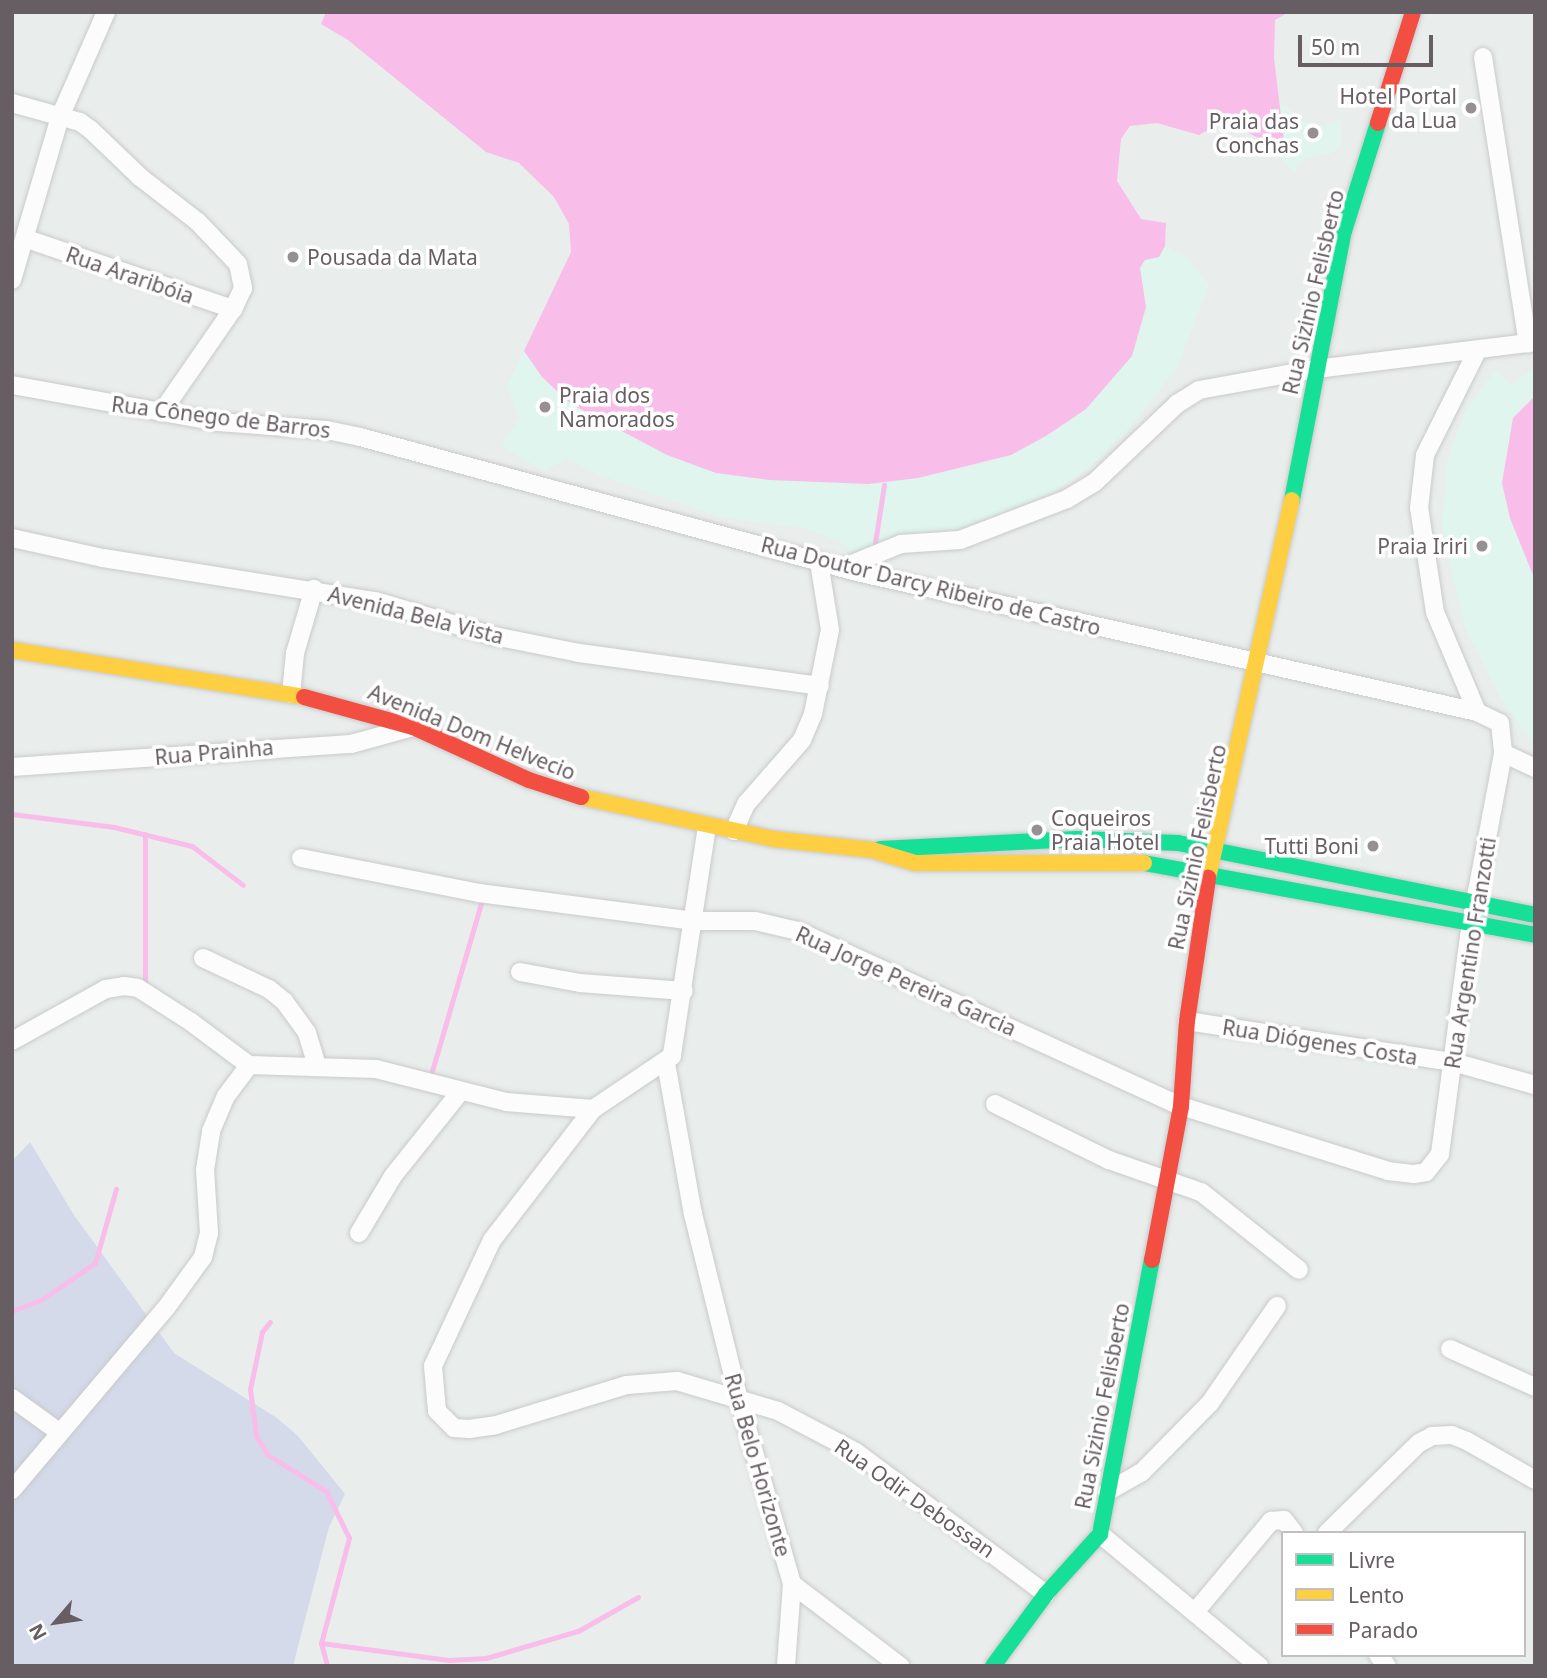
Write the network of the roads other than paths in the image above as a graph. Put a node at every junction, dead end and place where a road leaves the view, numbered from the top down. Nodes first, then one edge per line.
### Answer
1 (106, 12) edge
2 (1413, 12) edge
3 (1482, 57) dead end
4 (12, 103) edge
5 (60, 117) junction
6 (27, 239) junction
7 (12, 280) edge
8 (233, 309) junction
9 (1532, 343) edge
10 (1477, 351) junction
11 (1316, 369) junction
12 (12, 385) edge
13 (161, 412) junction
14 (388, 446) joint
15 (12, 538) edge
16 (819, 562) junction
17 (842, 568) junction
18 (314, 589) junction
19 (12, 650) edge
20 (1254, 663) junction
21 (820, 686) junction
22 (291, 694) junction
23 (1477, 712) junction
24 (413, 727) junction
25 (1503, 753) junction
26 (12, 767) edge
27 (1535, 768) edge
28 (707, 826) junction
29 (734, 831) junction
30 (1215, 848) junction
31 (872, 850) junction
32 (301, 858) dead end
33 (1209, 874) junction
34 (1475, 902) junction
35 (1535, 915) edge
36 (696, 921) junction
37 (1471, 923) junction
38 (1535, 935) edge
39 (203, 958) dead end
40 (520, 972) dead end
41 (684, 990) junction
42 (1187, 1021) junction
43 (12, 1041) edge
44 (1453, 1062) junction
45 (666, 1063) junction
46 (249, 1065) junction
47 (317, 1065) junction
48 (1535, 1084) edge
49 (460, 1091) junction
50 (995, 1104) dead end
51 (1181, 1106) junction
52 (593, 1109) junction
53 (1440, 1154) joint
54 (1166, 1183) junction
55 (359, 1233) dead end
56 (1298, 1270) dead end
57 (1277, 1307) dead end
58 (1450, 1349) dead end
59 (1535, 1387) edge
60 (12, 1398) edge
61 (739, 1400) junction
62 (59, 1432) junction
63 (1535, 1480) edge
64 (12, 1490) edge
65 (1107, 1492) junction
66 (1292, 1531) edge
67 (1329, 1531) edge
68 (1100, 1534) junction
69 (792, 1584) junction
70 (1046, 1594) junction
71 (1195, 1612) junction
72 (786, 1666) edge
73 (900, 1666) edge
74 (993, 1666) edge
75 (1259, 1666) edge

1 - 5 street
2 - 11 street, Rua Sizinio Felisberto
3 - 9 street
4 - 5 street
5 - 6 street
5 - 8 street
6 - 7 street
6 - 8 street, Rua Araribóia
8 - 13 street
9 - 10 street
10 - 11 street
10 - 23 street
11 - 17 street
11 - 20 street, Rua Sizinio Felisberto
12 - 13 street, Rua Cônego de Barros
13 - 14 street, Rua Cônego de Barros
14 - 16 street, Rua Doutor Darcy Ribeiro de Castro
15 - 18 street, Avenida Bela Vista
16 - 17 street, Rua Doutor Darcy Ribeiro de Castro
16 - 21 street
17 - 20 street, Rua Doutor Darcy Ribeiro de Castro
18 - 21 street, Avenida Bela Vista
18 - 22 street
19 - 22 street, Avenida Dom Helvecio
20 - 23 street, Rua Doutor Darcy Ribeiro de Castro
20 - 30 street, Rua Sizinio Felisberto
21 - 29 street
22 - 24 street, Avenida Dom Helvecio
23 - 25 street
24 - 26 street, Rua Prainha
24 - 28 street, Avenida Dom Helvecio
25 - 27 street
25 - 34 street, Rua Argentino Franzotti
28 - 29 street, Avenida Dom Helvecio
28 - 36 street
29 - 31 street, Avenida Dom Helvecio
30 - 31 street
30 - 33 street, Rua Sizinio Felisberto
30 - 34 street
31 - 33 street
32 - 36 street, Rua Jorge Pereira Garcia
33 - 37 street
33 - 42 street, Rua Sizinio Felisberto
34 - 35 street
34 - 37 street, Rua Argentino Franzotti
36 - 41 street
36 - 51 street, Rua Jorge Pereira Garcia
37 - 38 street
37 - 44 street, Rua Argentino Franzotti
39 - 47 street
40 - 41 street
41 - 45 street
42 - 44 street, Rua Diógenes Costa
42 - 51 street, Rua Sizinio Felisberto
43 - 46 street
44 - 48 street, Rua Diógenes Costa
44 - 53 street, Rua Argentino Franzotti
45 - 52 street
45 - 61 street, Rua Belo Horizonte
46 - 47 street
46 - 62 street
47 - 49 street
49 - 52 street
49 - 55 street
50 - 54 street
51 - 53 street, Rua Jorge Pereira Garcia
51 - 54 street, Rua Sizinio Felisberto
52 - 61 street, Rua Odir Debossan
54 - 56 street
54 - 65 street, Rua Sizinio Felisberto
57 - 65 street
58 - 59 street
60 - 62 street
61 - 69 street, Rua Belo Horizonte
61 - 70 street, Rua Odir Debossan
62 - 64 street
63 - 67 street
65 - 68 street, Rua Sizinio Felisberto
66 - 71 street
68 - 70 street, Rua Sizinio Felisberto
68 - 71 street
69 - 72 street
69 - 73 street, Rua Belo Horizonte
70 - 74 street, Rua Sizinio Felisberto
71 - 75 street

